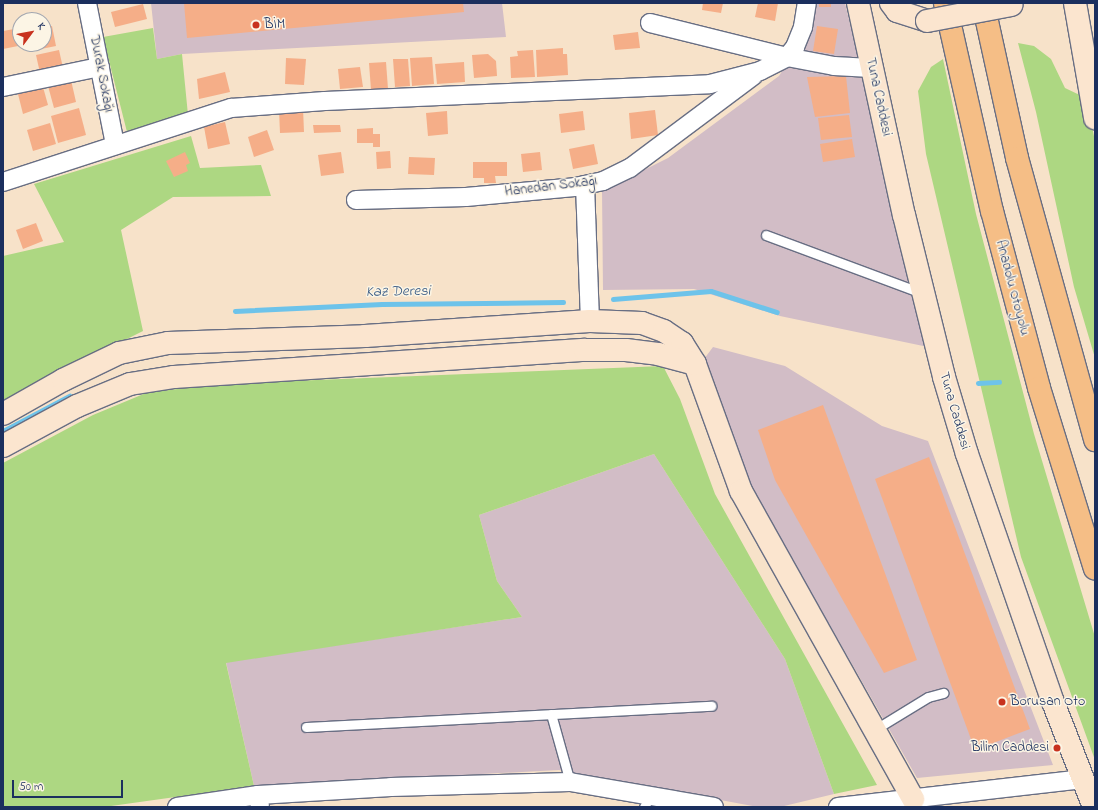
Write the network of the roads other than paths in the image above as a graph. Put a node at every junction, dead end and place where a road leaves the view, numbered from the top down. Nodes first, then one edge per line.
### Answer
1 (87, 3) edge
2 (807, 3) edge
3 (858, 3) edge
4 (891, 3) edge
5 (945, 3) edge
6 (983, 3) edge
7 (1075, 3) edge
8 (1013, 4) edge
9 (650, 23) dead end
10 (787, 57) junction
11 (100, 67) junction
12 (871, 68) junction
13 (760, 72) junction
14 (3, 87) edge
15 (1095, 118) edge
16 (116, 145) junction
17 (3, 182) edge
18 (585, 185) junction
19 (356, 200) dead end
20 (766, 235) dead end
21 (923, 294) junction
22 (590, 320) junction
23 (695, 364) junction
24 (3, 414) edge
25 (1095, 440) edge
26 (3, 446) edge
27 (1095, 570) edge
28 (943, 693) dead end
29 (711, 706) dead end
30 (552, 714) junction
31 (306, 727) dead end
32 (874, 730) junction
33 (1083, 779) junction
34 (570, 782) junction
35 (913, 799) junction
36 (259, 801) edge
37 (647, 802) edge
38 (177, 807) edge
39 (714, 807) edge
40 (838, 807) edge
41 (1094, 807) edge

1 - 11 street, Durak Sokağı
2 - 10 street
3 - 12 main road, Tuna Caddesi
4 - 8 main road, bridge
5 - 27 highway, Anadolu Otoyolu
6 - 25 highway
7 - 15 main road
9 - 10 street
10 - 12 street
10 - 13 street
11 - 14 street
11 - 16 street, Durak Sokağı
12 - 21 main road, Tuna Caddesi
13 - 16 street
13 - 18 street, Hanedan Sokağı
16 - 17 street
18 - 19 street, Hanedan Sokağı
18 - 22 street
20 - 21 lane
21 - 33 main road, Tuna Caddesi
22 - 23 main road
22 - 24 main road
23 - 26 main road
23 - 32 main road
28 - 32 lane
29 - 30 lane
30 - 31 lane
30 - 34 lane
32 - 35 main road
33 - 35 street
33 - 41 main road, Tuna Caddesi
34 - 36 street
34 - 37 street
35 - 40 street
36 - 38 street
37 - 39 street

